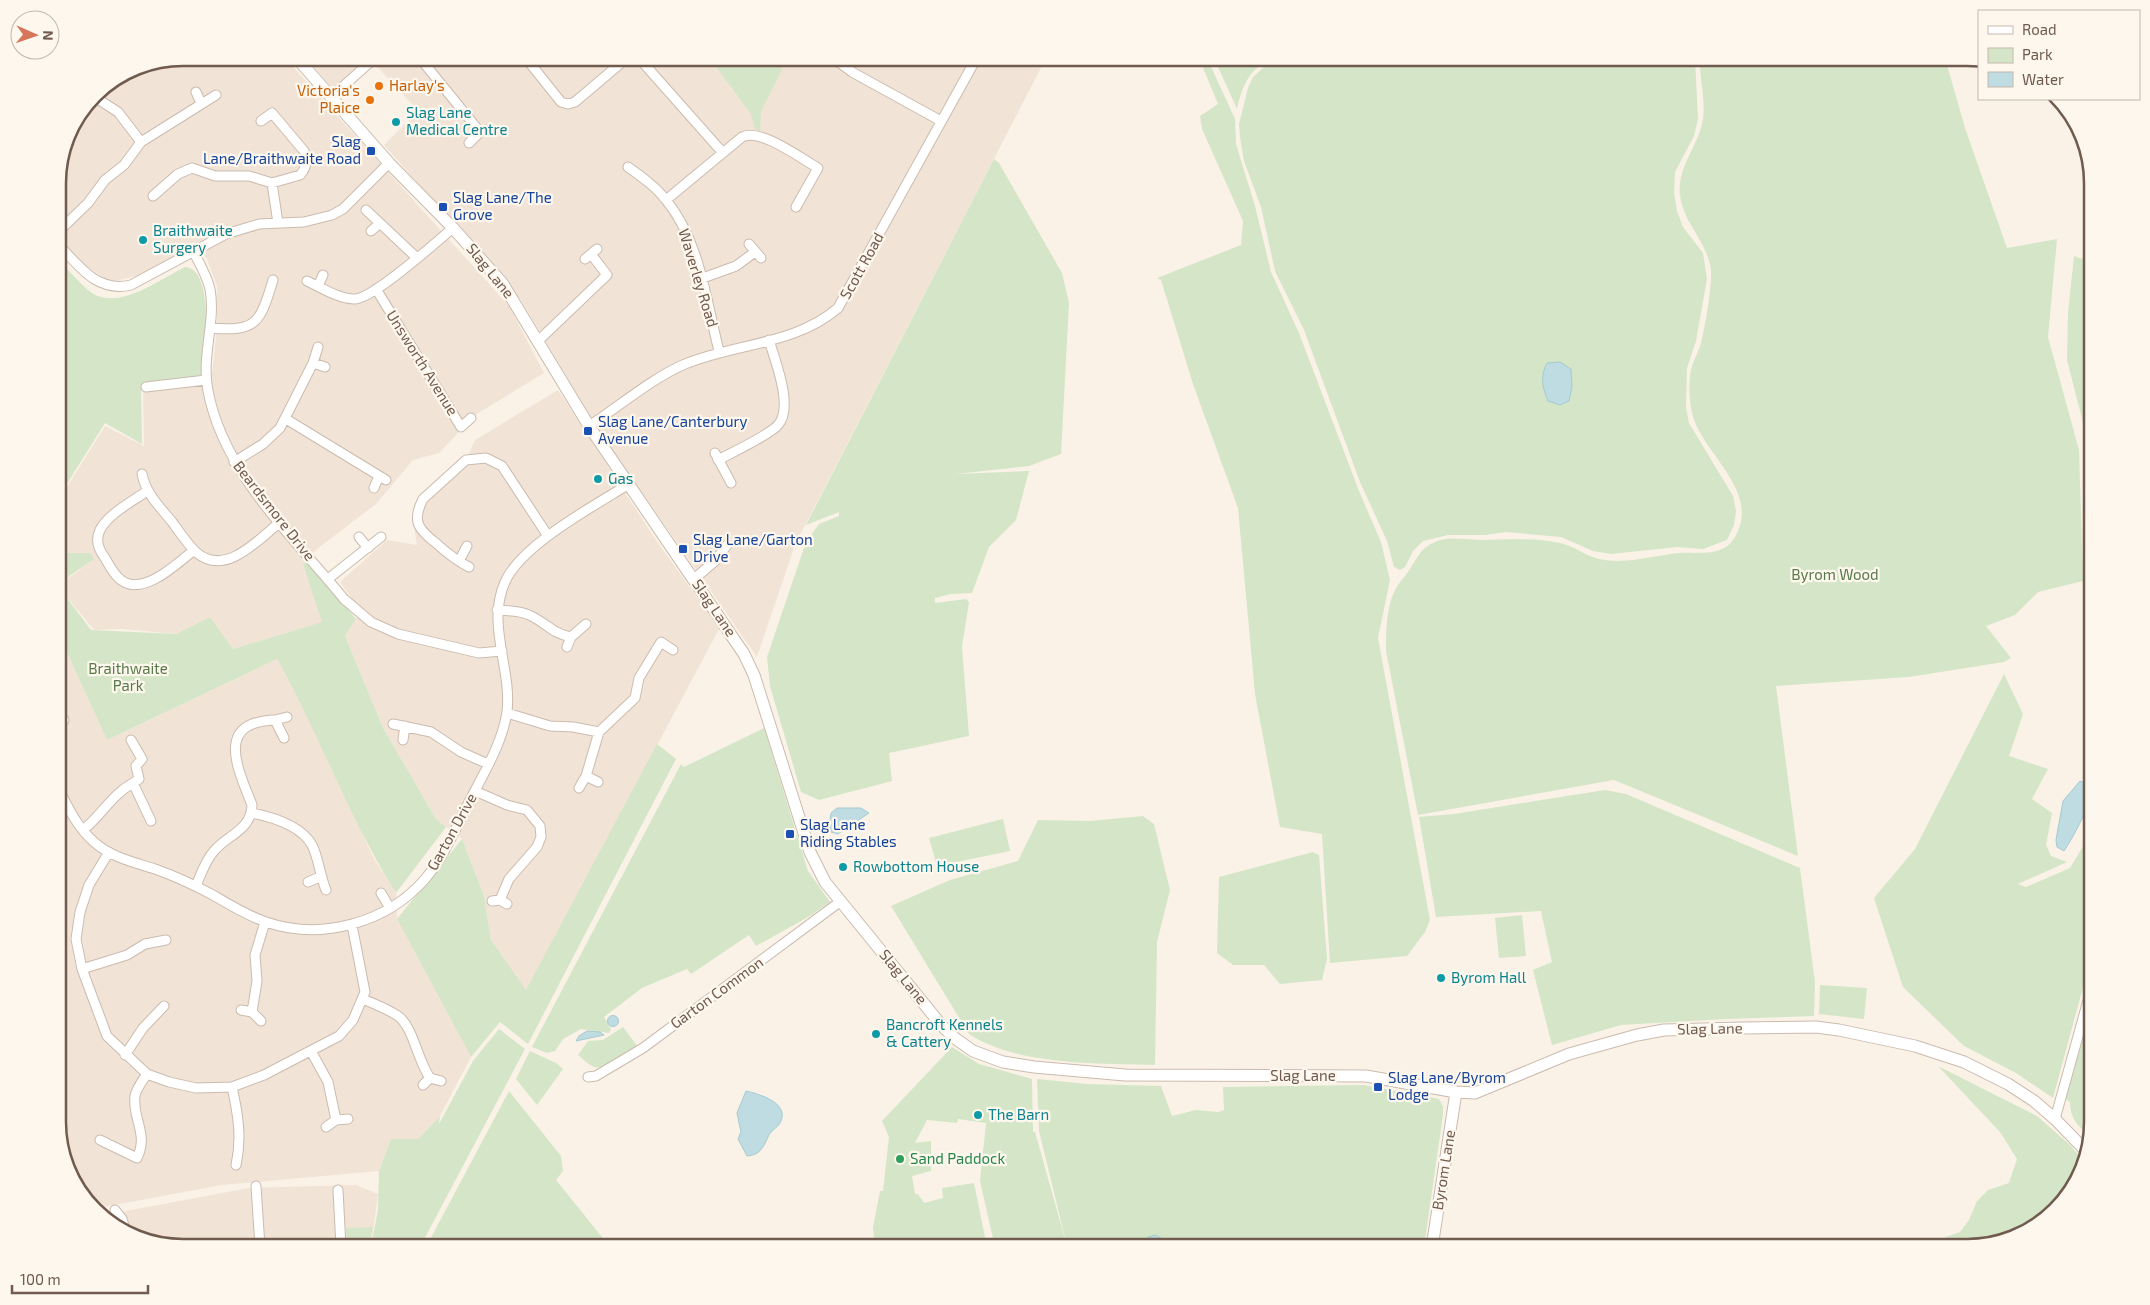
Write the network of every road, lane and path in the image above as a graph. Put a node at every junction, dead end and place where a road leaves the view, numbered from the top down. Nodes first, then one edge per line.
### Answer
1 (303, 66) edge
2 (367, 66) edge
3 (426, 66) edge
4 (532, 66) edge
5 (618, 66) edge
6 (645, 66) edge
7 (843, 66) edge
8 (973, 66) edge
9 (196, 92) dead end
10 (216, 95) dead end
11 (331, 97) junction
12 (101, 100) edge
13 (202, 103) junction
14 (261, 121) dead end
15 (942, 121) junction
16 (141, 142) junction
17 (469, 143) dead end
18 (723, 153) junction
19 (389, 163) junction
20 (628, 167) dead end
21 (272, 184) junction
22 (166, 185) junction
23 (172, 194) dead end
24 (153, 196) dead end
25 (666, 200) junction
26 (796, 207) dead end
27 (366, 210) dead end
28 (67, 223) edge
29 (278, 223) junction
30 (380, 223) junction
31 (453, 228) junction
32 (371, 231) dead end
33 (749, 244) dead end
34 (193, 251) junction
35 (67, 253) edge
36 (591, 254) dead end
37 (417, 258) junction
38 (323, 275) dead end
39 (700, 279) junction
40 (307, 281) dead end
41 (261, 285) dead end
42 (318, 286) junction
43 (376, 289) junction
44 (210, 328) junction
45 (539, 340) junction
46 (769, 340) junction
47 (318, 347) dead end
48 (719, 351) junction
49 (313, 363) junction
50 (325, 368) dead end
51 (206, 380) junction
52 (146, 387) dead end
53 (471, 418) dead end
54 (286, 419) junction
55 (589, 426) junction
56 (234, 462) junction
57 (142, 474) dead end
58 (731, 483) dead end
59 (629, 484) junction
60 (374, 488) dead end
61 (147, 491) junction
62 (280, 522) junction
63 (548, 536) junction
64 (359, 537) dead end
65 (381, 537) dead end
66 (727, 545) dead end
67 (467, 546) dead end
68 (368, 548) junction
69 (194, 550) junction
70 (459, 561) junction
71 (469, 567) dead end
72 (328, 579) junction
73 (694, 579) junction
74 (497, 610) junction
75 (586, 624) dead end
76 (571, 637) junction
77 (567, 648) dead end
78 (673, 650) dead end
79 (502, 651) junction
80 (507, 714) junction
81 (287, 717) dead end
82 (275, 720) junction
83 (393, 724) dead end
84 (405, 726) junction
85 (598, 732) junction
86 (284, 738) dead end
87 (131, 740) dead end
88 (403, 740) dead end
89 (488, 764) junction
90 (586, 776) junction
91 (598, 782) dead end
92 (133, 783) junction
93 (579, 788) dead end
94 (475, 790) junction
95 (67, 806) edge
96 (252, 813) junction
97 (151, 821) dead end
98 (84, 830) junction
99 (109, 852) junction
100 (320, 877) junction
101 (308, 882) dead end
102 (196, 886) junction
103 (326, 890) dead end
104 (381, 893) dead end
105 (841, 901) junction
106 (500, 902) dead end
107 (390, 908) junction
108 (265, 922) junction
109 (352, 925) junction
110 (166, 940) dead end
111 (82, 969) junction
112 (363, 999) junction
113 (164, 1006) dead end
114 (241, 1010) dead end
115 (252, 1012) junction
116 (2084, 1015) edge
117 (261, 1021) dead end
118 (311, 1051) junction
119 (125, 1055) junction
120 (147, 1074) junction
121 (588, 1077) dead end
122 (430, 1078) junction
123 (441, 1081) dead end
124 (423, 1086) dead end
125 (232, 1087) junction
126 (1456, 1092) junction
127 (348, 1119) dead end
128 (2055, 1119) junction
129 (336, 1120) junction
130 (326, 1126) dead end
131 (100, 1140) dead end
132 (2081, 1146) edge
133 (236, 1165) dead end
134 (256, 1186) dead end
135 (338, 1190) dead end
136 (115, 1210) dead end
137 (123, 1222) edge
138 (259, 1239) edge
139 (341, 1239) edge
140 (1433, 1239) edge

1 - 11 street, Slag Lane
2 - 11 street
3 - 17 street
4 - 5 street
6 - 18 street
7 - 15 street
8 - 15 street, Scott Road
9 - 13 street
10 - 13 street
11 - 19 street, Slag Lane
12 - 16 street
13 - 16 street
14 - 21 street
15 - 46 street, Scott Road
16 - 28 street
18 - 25 street
18 - 26 street
19 - 29 street
19 - 31 street, Slag Lane
20 - 25 street, Waverley Road
21 - 22 street
21 - 29 street
22 - 23 street
22 - 24 street
25 - 39 street, Waverley Road
27 - 30 street
29 - 34 street
30 - 32 street
30 - 37 street
31 - 37 street
31 - 45 street, Slag Lane
33 - 39 street
34 - 35 street
34 - 44 street, Beardsmore Drive
36 - 45 street
37 - 43 street
38 - 42 street
39 - 48 street, Waverley Road
40 - 42 street
41 - 44 street
42 - 43 street
43 - 53 street, Unsworth Avenue
44 - 51 street, Beardsmore Drive
45 - 55 street, Slag Lane
46 - 48 street, Scott Road
46 - 58 street
47 - 49 street
48 - 55 street, Scott Road
49 - 50 street
49 - 54 street
51 - 52 street
51 - 56 street, Beardsmore Drive
54 - 56 street
54 - 60 street
55 - 59 street, Slag Lane
56 - 62 street, Beardsmore Drive
57 - 61 street
59 - 63 street, Garton Drive
59 - 73 street, Slag Lane
61 - 69 street
61 - 69 street
62 - 69 street
62 - 72 street, Beardsmore Drive
63 - 70 street
63 - 74 street, Garton Drive
64 - 68 street
65 - 68 street
66 - 73 street
67 - 70 street
68 - 72 street
70 - 71 street
72 - 79 street, Beardsmore Drive
73 - 105 street, Slag Lane
74 - 76 street
74 - 79 street, Garton Drive
75 - 76 street
76 - 77 street
78 - 85 street
79 - 80 street, Garton Drive
80 - 85 street
80 - 89 street, Garton Drive
81 - 82 street
82 - 86 street
82 - 96 street
83 - 84 street
84 - 88 street
84 - 89 street
85 - 90 street
87 - 92 street
89 - 94 street, Garton Drive
90 - 91 street
90 - 93 street
92 - 97 street
92 - 98 street
94 - 106 street
94 - 107 street, Garton Drive
95 - 98 street, Garton Drive
96 - 100 street
96 - 102 street
98 - 99 street, Garton Drive
99 - 102 street, Garton Drive
99 - 111 street
100 - 101 street
100 - 103 street
102 - 108 street, Garton Drive
104 - 107 street
105 - 121 street, Garton Common
105 - 126 street, Slag Lane
107 - 109 street, Garton Drive
108 - 109 street, Garton Drive
108 - 115 street
109 - 112 street
110 - 111 street
111 - 119 street
112 - 118 street
112 - 122 street
113 - 119 street
114 - 115 street
115 - 117 street
116 - 128 street
118 - 125 street
118 - 129 street
119 - 120 street
120 - 125 street
120 - 131 street
122 - 123 street
122 - 124 street
125 - 133 street
126 - 128 street, Slag Lane
126 - 140 street, Byrom Lane
127 - 129 street
128 - 132 street, Slag Lane
129 - 130 street
134 - 138 street
135 - 139 street
136 - 137 street

